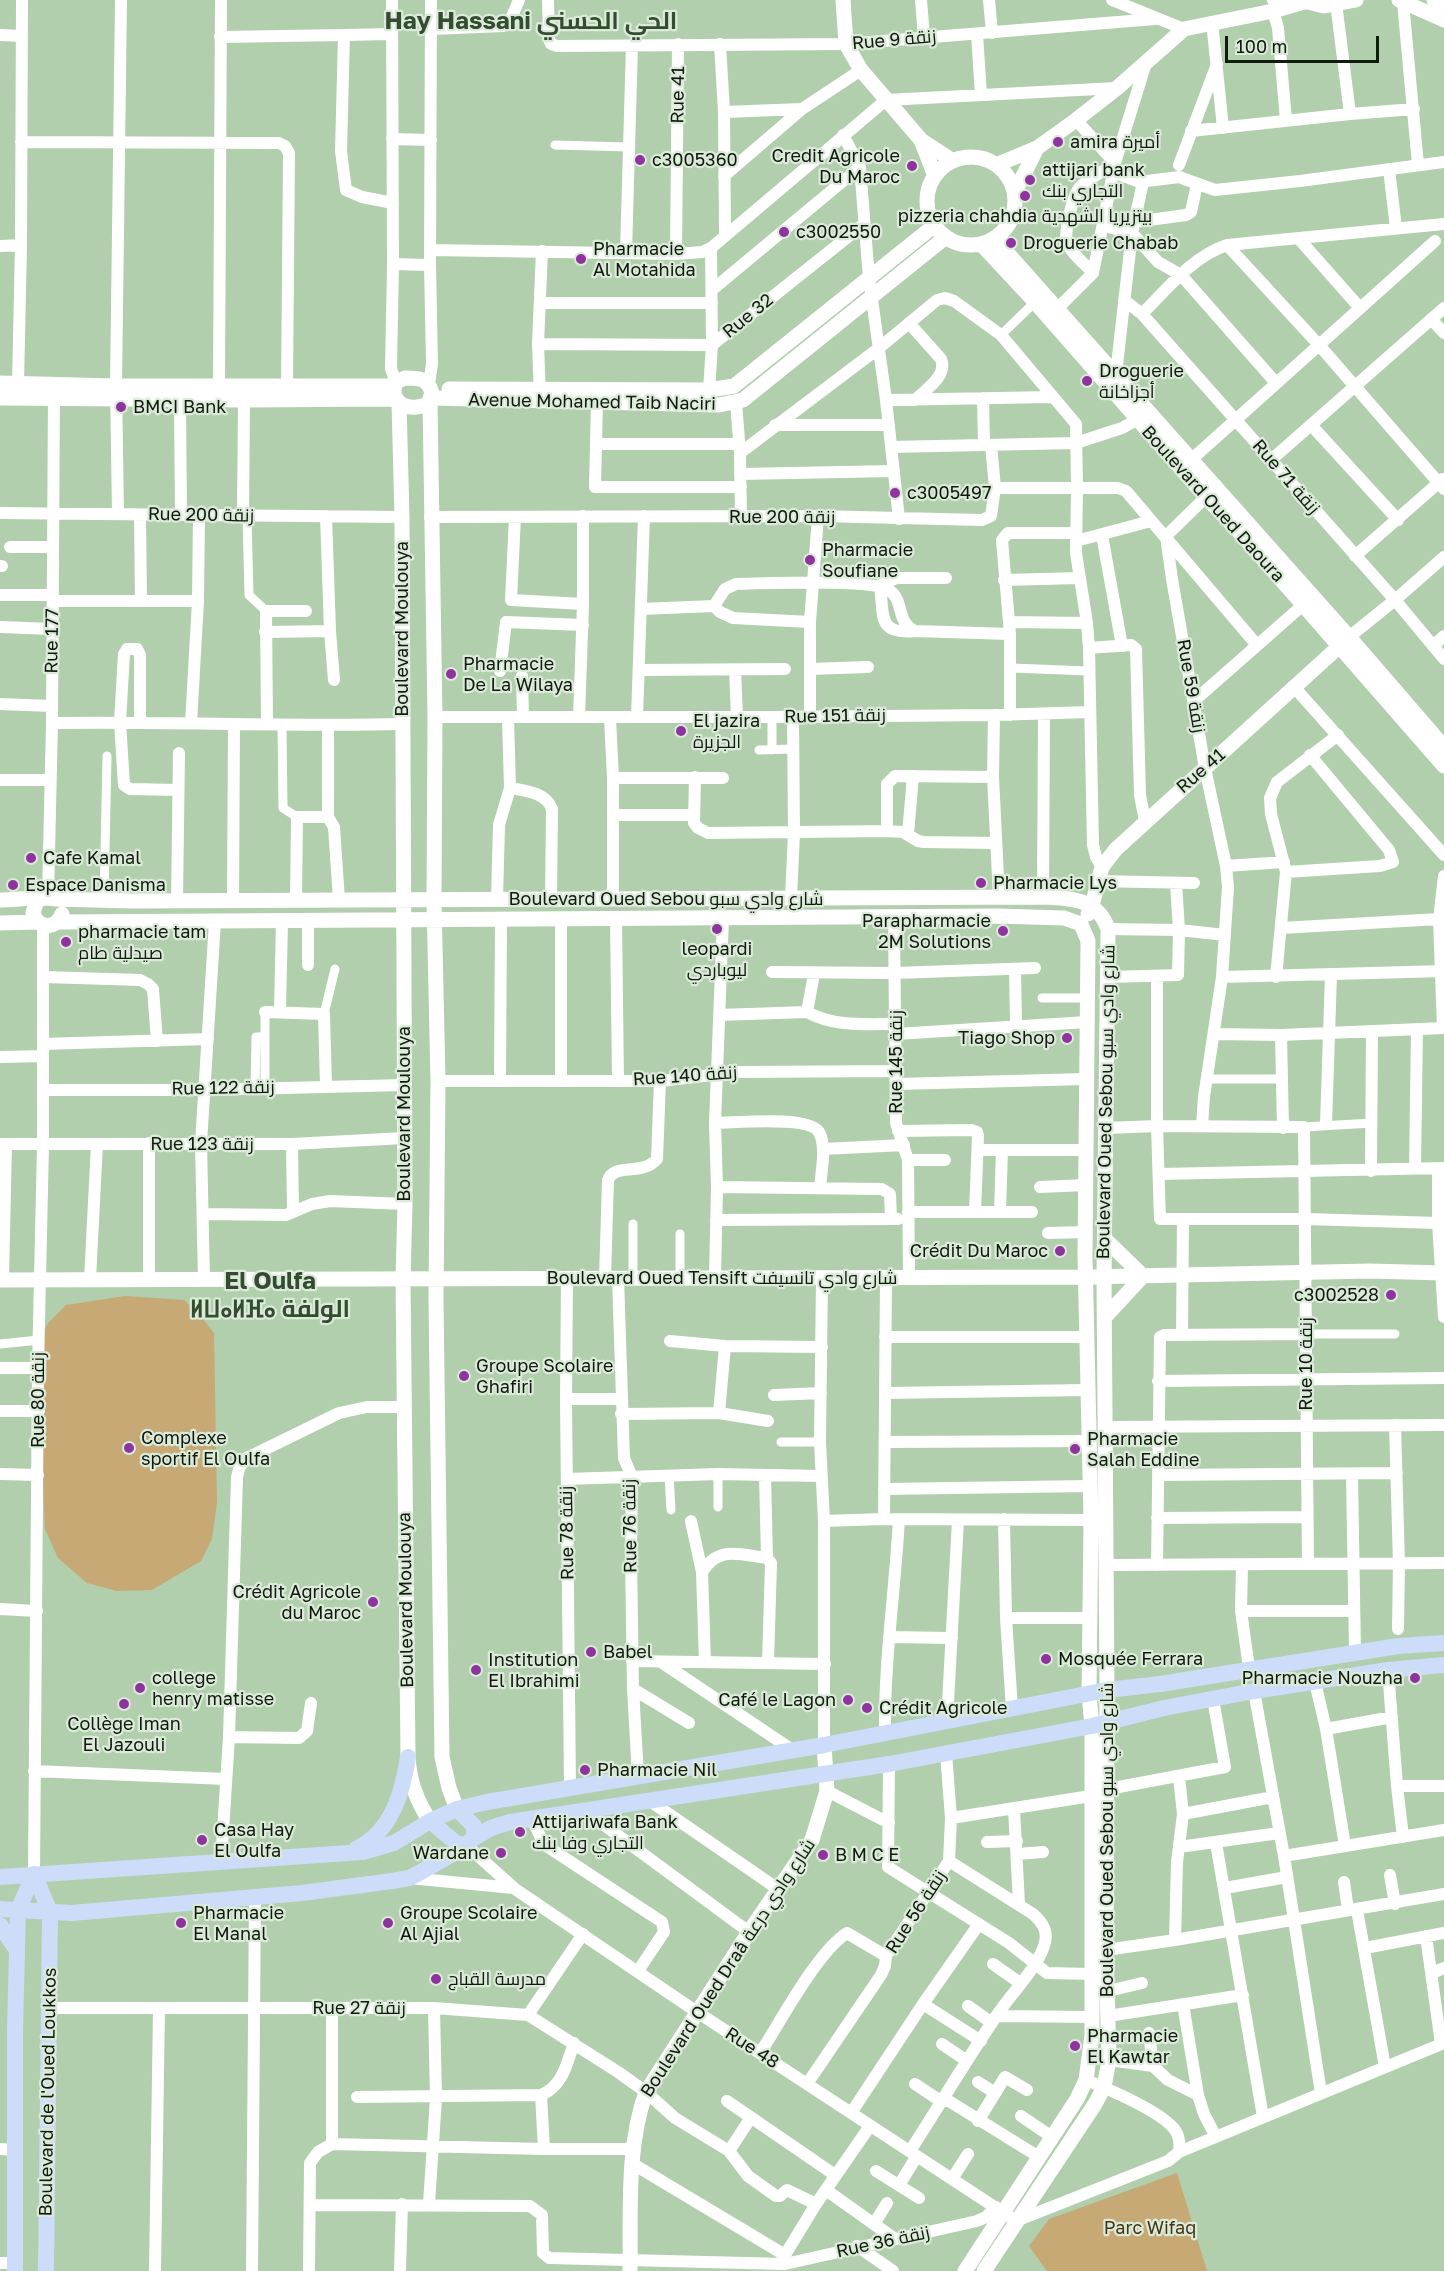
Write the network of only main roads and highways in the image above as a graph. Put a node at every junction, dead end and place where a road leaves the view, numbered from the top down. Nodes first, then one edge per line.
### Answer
1 (1444, 1642) edge
2 (1444, 1665) edge
3 (408, 1757) road end
4 (458, 1809) junction
5 (430, 1821) junction
6 (470, 1841) junction
7 (347, 1854) junction
8 (34, 1874) junction
9 (0, 1877) edge
10 (0, 1909) edge
11 (18, 1910) junction
12 (50, 1912) junction
13 (0, 1925) edge
14 (16, 1949) junction
15 (7, 2150) edge
16 (10, 2266) edge
17 (46, 2271) edge

1 - 4 main road
2 - 6 main road
3 - 7 main road
4 - 5 main road
4 - 6 main road
5 - 6 main road
5 - 7 main road
6 - 12 main road
7 - 8 main road
8 - 9 main road
8 - 11 main road
8 - 12 main road
10 - 11 main road
11 - 12 main road
11 - 14 main road, Boulevard de l'Oued Loukkos
12 - 17 main road, Boulevard de l'Oued Loukkos
13 - 14 main road
14 - 15 main road, Boulevard de l'Oued Loukkos
15 - 16 main road, Boulevard de l'Oued Loukkos

